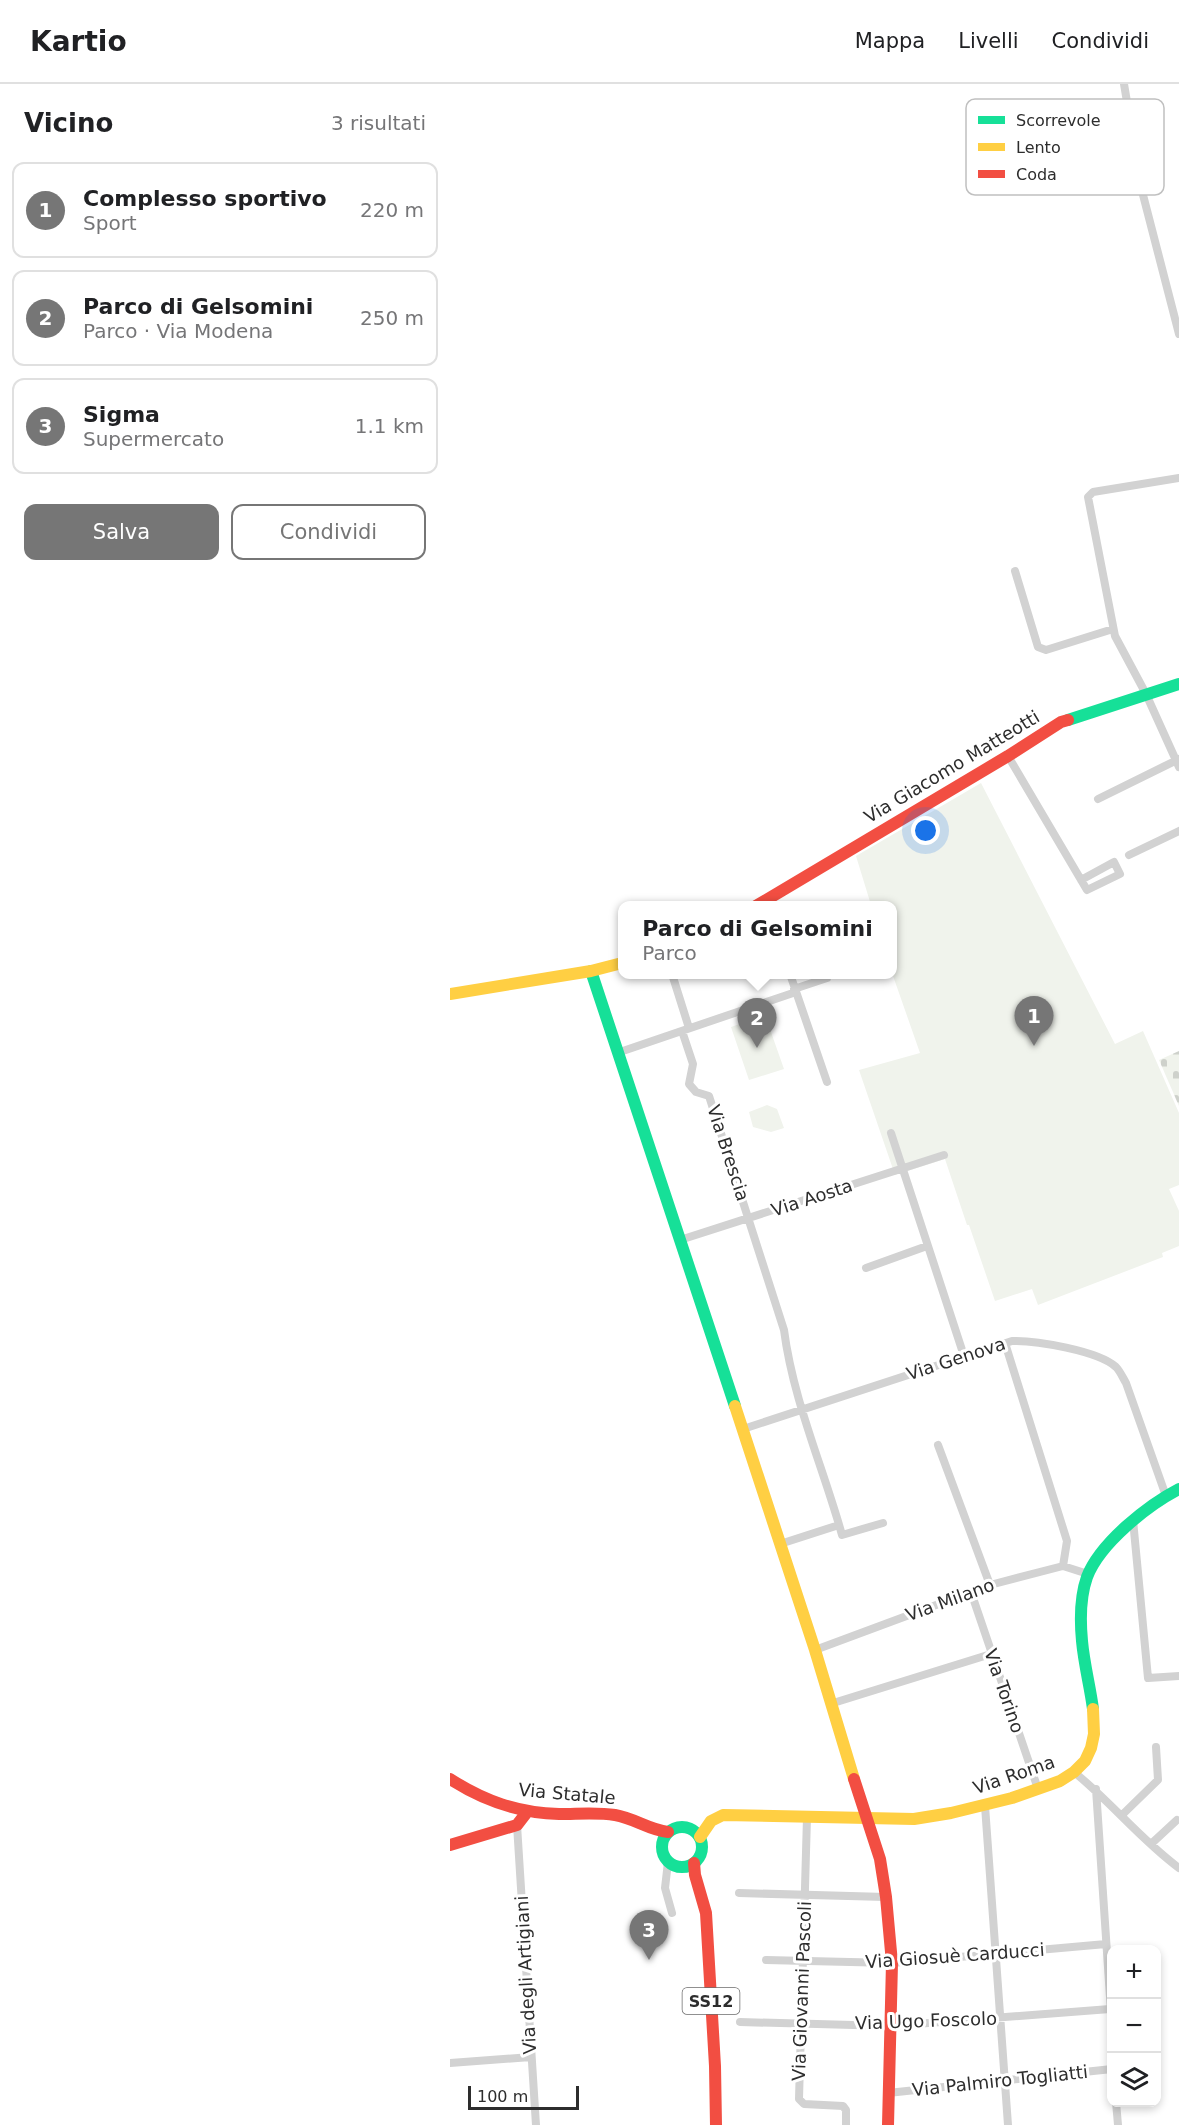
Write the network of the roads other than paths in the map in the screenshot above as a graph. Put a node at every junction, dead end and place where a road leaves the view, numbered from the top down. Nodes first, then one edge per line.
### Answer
1 (1124, 84) edge
2 (1126, 99) edge
3 (1143, 195) edge
4 (1179, 334) edge
5 (1179, 477) edge
6 (1015, 571) dead end
7 (1113, 629) junction
8 (1179, 684) edge
9 (1146, 694) junction
10 (1008, 756) junction
11 (1178, 762) edge
12 (1098, 799) dead end
13 (1179, 831) edge
14 (1129, 855) dead end
15 (1081, 880) dead end
16 (768, 901) edge
17 (618, 964) edge
18 (591, 971) junction
19 (673, 979) edge
20 (791, 979) edge
21 (825, 979) edge
22 (795, 991) junction
23 (450, 994) edge
24 (686, 1030) junction
25 (617, 1053) junction
26 (826, 1082) dead end
27 (891, 1133) dead end
28 (944, 1155) dead end
29 (903, 1169) junction
30 (749, 1218) junction
31 (680, 1240) junction
32 (927, 1246) junction
33 (866, 1268) dead end
34 (1005, 1343) junction
35 (963, 1356) junction
36 (803, 1409) junction
37 (743, 1430) junction
38 (938, 1445) dead end
39 (1179, 1489) edge
40 (1166, 1496) junction
41 (1132, 1520) junction
42 (883, 1523) dead end
43 (839, 1524) junction
44 (780, 1544) junction
45 (1063, 1566) junction
46 (1088, 1574) junction
47 (990, 1585) junction
48 (971, 1592) junction
49 (815, 1650) junction
50 (991, 1654) junction
51 (1179, 1676) edge
52 (830, 1704) junction
53 (1156, 1747) dead end
54 (1074, 1772) junction
55 (450, 1779) edge
56 (1096, 1789) junction
57 (1038, 1790) junction
58 (985, 1806) junction
59 (527, 1812) junction
60 (1122, 1815) junction
61 (807, 1817) junction
62 (868, 1818) junction
63 (1177, 1820) dead end
64 (708, 1824) junction
65 (517, 1825) junction
66 (690, 1828) junction
67 (665, 1838) junction
68 (700, 1838) junction
69 (1151, 1844) junction
70 (450, 1845) edge
71 (668, 1862) junction
72 (694, 1863) junction
73 (681, 1867) junction
74 (1179, 1868) edge
75 (695, 1878) junction
76 (739, 1893) dead end
77 (804, 1895) junction
78 (886, 1897) junction
79 (672, 1913) dead end
80 (1106, 1944) junction
81 (995, 1955) junction
82 (766, 1960) dead end
83 (801, 1962) junction
84 (892, 1963) junction
85 (1109, 1999) edge
86 (1107, 2009) edge
87 (1000, 2019) junction
88 (741, 2022) dead end
89 (800, 2022) junction
90 (890, 2026) junction
91 (531, 2057) junction
92 (450, 2063) edge
93 (1107, 2070) edge
94 (1005, 2080) junction
95 (888, 2093) junction
96 (1116, 2107) edge
97 (536, 2125) edge
98 (716, 2125) edge
99 (846, 2125) edge
100 (888, 2125) edge
101 (1008, 2125) edge
102 (1118, 2125) edge

1 - 2 street
3 - 4 street
5 - 7 street
6 - 7 street
7 - 9 street
8 - 9 street, Via Giacomo Matteotti
9 - 10 street, Via Giacomo Matteotti
9 - 11 street
10 - 15 street
10 - 16 street, Via Giacomo Matteotti
11 - 12 street
13 - 14 street
17 - 18 street
18 - 23 street
18 - 25 street
19 - 24 street
20 - 22 street
21 - 22 street
22 - 24 street
22 - 26 street
24 - 25 street
24 - 30 street, Via Brescia
25 - 31 street
27 - 29 street
28 - 29 street, Via Aosta
29 - 30 street, Via Aosta
29 - 32 street
30 - 31 street, Via Aosta
30 - 36 street
31 - 37 street
32 - 33 street
32 - 35 street
34 - 35 street, Via Genova
34 - 40 street, Via Genova
34 - 45 street
35 - 36 street, Via Genova
36 - 37 street, Via Genova
36 - 43 street
37 - 44 street
38 - 47 street
39 - 40 street, Via Roma
40 - 41 street, Via Roma
41 - 46 street, Via Roma
41 - 51 street
42 - 43 street
43 - 44 street
44 - 49 street
45 - 46 street
45 - 47 street, Via Milano
46 - 54 street, Via Roma
47 - 48 street, Via Milano
48 - 49 street, Via Milano
48 - 50 street, Via Torino
49 - 52 street
50 - 52 street
50 - 57 street, Via Torino
52 - 62 street
53 - 60 street
54 - 56 street
54 - 57 street, Via Roma
55 - 59 street, Via Statale
56 - 60 street
56 - 80 street
57 - 58 street, Via Roma
58 - 62 street, Via Roma
58 - 81 street
59 - 65 street
59 - 67 street, Via Statale
60 - 69 street
61 - 62 street, Via Roma
61 - 64 street, Via Roma
61 - 77 street, Via Giovanni Pascoli
62 - 78 street
63 - 69 street
64 - 66 street, Via Roma
64 - 68 street
65 - 70 street
65 - 91 street, Via degli Artigiani
66 - 67 street
66 - 68 street
67 - 71 street
68 - 72 street
69 - 74 street
71 - 73 street
71 - 79 street
72 - 73 street
72 - 75 street
73 - 75 street
75 - 98 street, SS12
76 - 77 street
77 - 78 street
77 - 83 street, Via Giovanni Pascoli
78 - 84 street
80 - 81 street, Via Giosuè Carducci
80 - 85 street
81 - 84 street, Via Giosuè Carducci
81 - 87 street
82 - 83 street, Via Giosuè Carducci
83 - 84 street, Via Giosuè Carducci
83 - 89 street, Via Giovanni Pascoli
84 - 90 street
86 - 87 street, Via Ugo Foscolo
87 - 90 street, Via Ugo Foscolo
87 - 94 street
88 - 89 street, Via Ugo Foscolo
89 - 90 street, Via Ugo Foscolo
89 - 99 street, Via Giovanni Pascoli
90 - 95 street
91 - 92 street
91 - 97 street, Via degli Artigiani
93 - 94 street, Via Palmiro Togliatti
94 - 95 street, Via Palmiro Togliatti
94 - 101 street
95 - 100 street
96 - 102 street

